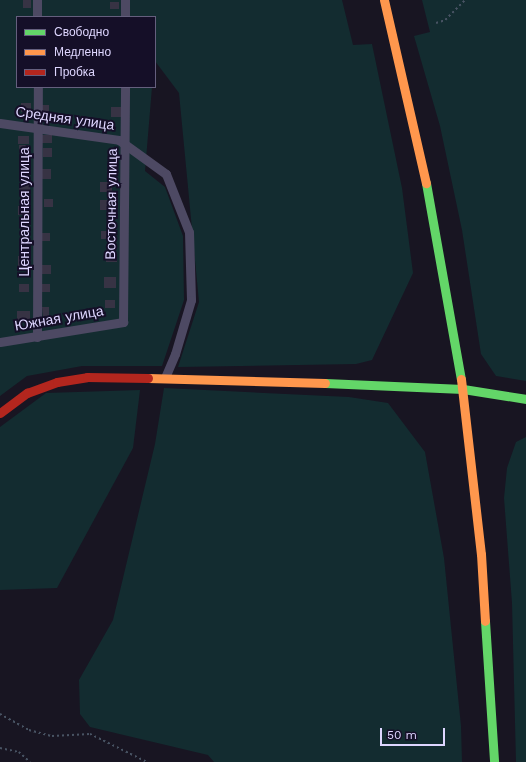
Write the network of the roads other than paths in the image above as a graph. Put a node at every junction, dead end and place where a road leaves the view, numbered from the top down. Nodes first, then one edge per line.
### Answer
1 (37, 0) edge
2 (124, 0) edge
3 (384, 0) edge
4 (37, 16) edge
5 (125, 16) edge
6 (38, 88) edge
7 (125, 88) edge
8 (0, 124) edge
9 (38, 129) junction
10 (126, 144) junction
11 (123, 322) joint
12 (37, 337) junction
13 (0, 342) edge
14 (165, 377) junction
15 (463, 389) junction
16 (526, 399) edge
17 (0, 413) edge
18 (494, 762) edge

1 - 4 street
2 - 5 street
3 - 15 main road
6 - 9 street, Центральная улица
7 - 10 street, Восточная улица
8 - 9 street, Средняя улица
9 - 10 street, Средняя улица
9 - 12 street, Центральная улица
10 - 11 street, Восточная улица
10 - 14 street, Средняя улица
11 - 12 street, Южная улица
12 - 13 street, Южная улица
14 - 15 main road
14 - 17 main road
15 - 16 main road
15 - 18 main road

